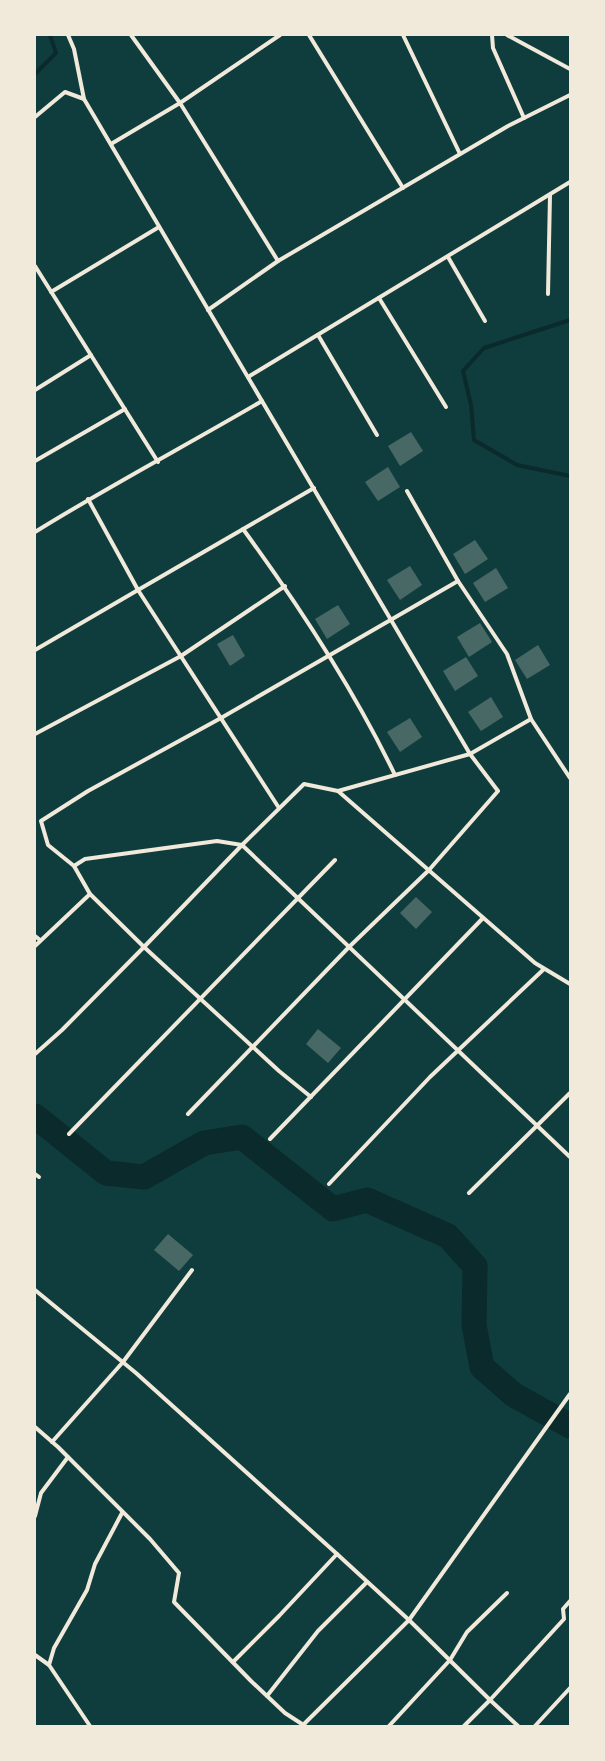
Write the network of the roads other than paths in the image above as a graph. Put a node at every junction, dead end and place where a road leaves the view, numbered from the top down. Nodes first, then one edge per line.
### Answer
1 (68, 35) edge
2 (131, 35) edge
3 (280, 35) edge
4 (309, 35) edge
5 (403, 35) edge
6 (492, 35) edge
7 (507, 35) edge
8 (570, 69) edge
9 (570, 94) edge
10 (84, 99) junction
11 (180, 103) junction
12 (35, 117) edge
13 (524, 118) junction
14 (111, 144) junction
15 (460, 154) junction
16 (570, 182) edge
17 (403, 188) junction
18 (550, 195) junction
19 (159, 227) junction
20 (448, 257) junction
21 (278, 261) junction
22 (35, 266) edge
23 (52, 292) junction
24 (548, 294) dead end
25 (379, 298) junction
26 (208, 310) junction
27 (485, 321) dead end
28 (318, 336) junction
29 (91, 355) junction
30 (248, 378) junction
31 (35, 390) edge
32 (262, 401) junction
33 (446, 407) dead end
34 (125, 409) junction
35 (377, 435) dead end
36 (35, 461) edge
37 (158, 462) junction
38 (314, 488) junction
39 (407, 491) dead end
40 (88, 499) junction
41 (244, 529) junction
42 (35, 532) edge
43 (458, 581) junction
44 (285, 586) junction
45 (138, 590) junction
46 (391, 619) junction
47 (35, 650) edge
48 (329, 655) junction
49 (181, 656) junction
50 (221, 718) junction
51 (530, 719) junction
52 (35, 734) edge
53 (470, 754) junction
54 (395, 775) junction
55 (570, 778) edge
56 (338, 791) junction
57 (280, 808) junction
58 (242, 845) junction
59 (335, 860) dead end
60 (74, 866) junction
61 (429, 870) junction
62 (90, 894) junction
63 (297, 897) junction
64 (483, 918) junction
65 (35, 936) edge
66 (40, 940) junction
67 (35, 946) edge
68 (144, 947) junction
69 (349, 947) junction
70 (544, 968) junction
71 (570, 984) edge
72 (199, 998) junction
73 (405, 1000) junction
74 (253, 1048) junction
75 (458, 1050) junction
76 (35, 1054) edge
77 (570, 1093) edge
78 (311, 1097) junction
79 (188, 1114) dead end
80 (537, 1126) junction
81 (68, 1134) dead end
82 (270, 1139) dead end
83 (570, 1157) edge
84 (35, 1174) edge
85 (39, 1177) dead end
86 (329, 1184) dead end
87 (469, 1193) dead end
88 (192, 1270) dead end
89 (35, 1290) edge
90 (123, 1362) junction
91 (569, 1395) edge
92 (35, 1427) edge
93 (52, 1442) junction
94 (68, 1457) junction
95 (122, 1513) junction
96 (35, 1516) edge
97 (337, 1554) junction
98 (367, 1582) junction
99 (507, 1593) dead end
100 (570, 1601) edge
101 (409, 1620) junction
102 (35, 1655) edge
103 (450, 1660) junction
104 (233, 1662) junction
105 (49, 1665) junction
106 (570, 1688) edge
107 (267, 1696) junction
108 (490, 1700) junction
109 (303, 1725) edge
110 (90, 1726) edge
111 (389, 1726) edge
112 (464, 1726) edge
113 (518, 1726) edge
114 (535, 1726) edge

1 - 10 street
2 - 11 street
3 - 11 street
4 - 17 street
5 - 15 street
6 - 13 street
7 - 8 street
9 - 13 street
10 - 12 street
10 - 14 street
11 - 14 street
11 - 21 street
13 - 15 street
14 - 19 street
15 - 17 street
16 - 18 street
17 - 21 street
18 - 20 street
18 - 24 street
19 - 23 street
19 - 26 street
20 - 25 street
20 - 27 street
21 - 26 street
22 - 23 street
23 - 29 street
25 - 28 street
25 - 33 street
26 - 30 street
28 - 30 street
28 - 35 street
29 - 31 street
29 - 34 street
30 - 32 street
32 - 37 street
32 - 38 street
34 - 36 street
34 - 37 street
37 - 40 street
38 - 41 street
38 - 46 street
39 - 43 street
40 - 42 street
40 - 45 street
41 - 44 street
41 - 45 street
43 - 46 street
43 - 51 street
44 - 48 street
44 - 49 street
45 - 47 street
45 - 49 street
46 - 48 street
46 - 53 street
48 - 50 street
48 - 54 street
49 - 50 street
49 - 52 street
50 - 57 street
50 - 60 street
51 - 53 street
51 - 55 street
53 - 54 street
53 - 61 street
54 - 56 street
56 - 57 street
56 - 61 street
57 - 58 street
58 - 60 street
58 - 63 street
58 - 68 street
59 - 63 street
60 - 62 street
61 - 64 street
61 - 69 street
62 - 66 street
62 - 68 street
63 - 69 street
63 - 72 street
64 - 70 street
64 - 73 street
65 - 66 street
66 - 67 street
68 - 72 street
68 - 76 street
69 - 73 street
69 - 74 street
70 - 71 street
70 - 75 street
72 - 74 street
72 - 81 street
73 - 75 street
73 - 78 street
74 - 78 street
74 - 79 street
75 - 80 street
75 - 86 street
77 - 80 street
78 - 82 street
80 - 83 street
80 - 87 street
84 - 85 street
88 - 90 street
89 - 90 street
90 - 93 street
90 - 97 street
91 - 101 street
92 - 93 street
93 - 94 street
94 - 95 street
94 - 96 street
95 - 104 street
95 - 105 street
97 - 98 street
97 - 104 street
98 - 101 street
98 - 107 street
99 - 103 street
100 - 108 street
101 - 103 street
101 - 109 street
102 - 105 street
103 - 108 street
103 - 111 street
104 - 107 street
105 - 110 street
106 - 114 street
107 - 109 street
108 - 112 street
108 - 113 street

